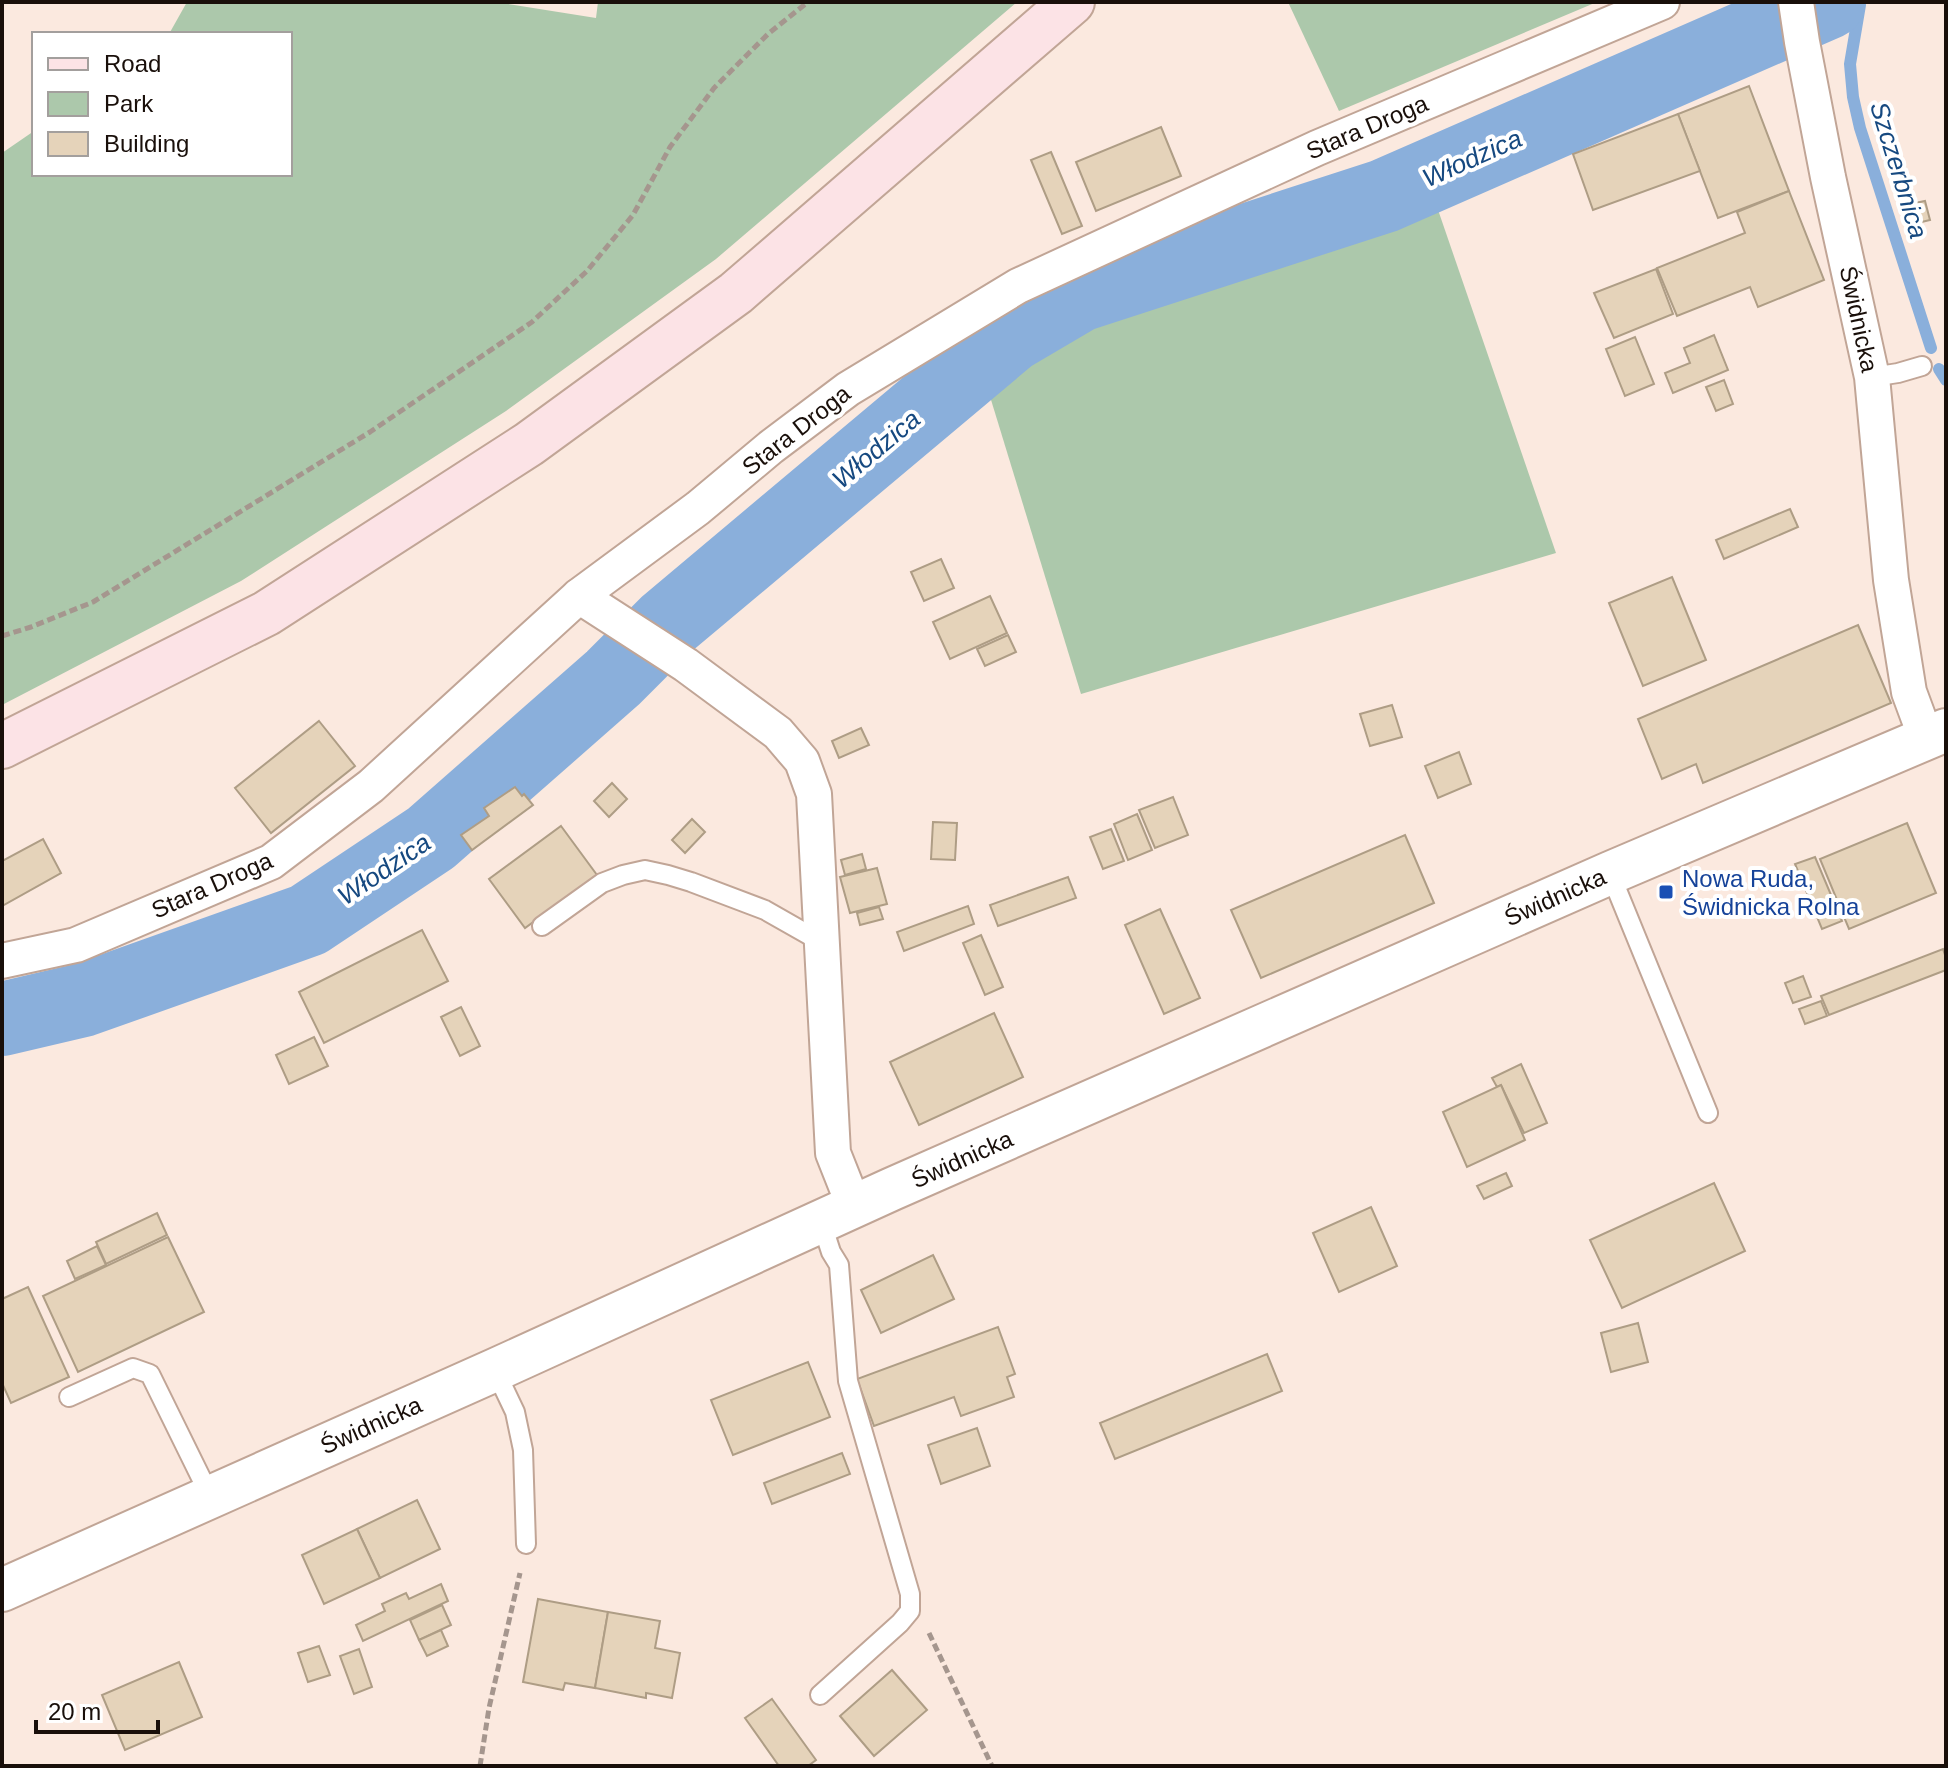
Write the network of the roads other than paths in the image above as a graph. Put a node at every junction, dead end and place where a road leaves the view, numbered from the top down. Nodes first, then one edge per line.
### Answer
1 (1072, 2) edge
2 (1662, 2) edge
3 (1796, 2) edge
4 (1922, 366) dead end
5 (1872, 377) junction
6 (588, 602) junction
7 (1936, 734) edge
8 (2, 746) edge
9 (1610, 873) junction
10 (542, 926) dead end
11 (823, 943) junction
12 (2, 961) edge
13 (1708, 1113) dead end
14 (838, 1214) junction
15 (495, 1370) junction
16 (69, 1397) dead end
17 (210, 1496) junction
18 (526, 1544) road end
19 (2, 1590) edge
20 (820, 1695) dead end

1 - 8 main road
2 - 6 street, Stara Droga
3 - 5 street, Świdnicka
4 - 5 lane
5 - 7 street, Świdnicka
6 - 11 street
6 - 12 street, Stara Droga
7 - 9 street, Świdnicka
9 - 13 lane
9 - 14 street, Świdnicka
10 - 11 lane
11 - 14 street
14 - 15 street, Świdnicka
14 - 20 lane
15 - 17 street, Świdnicka
15 - 18 lane
16 - 17 lane
17 - 19 street, Świdnicka

